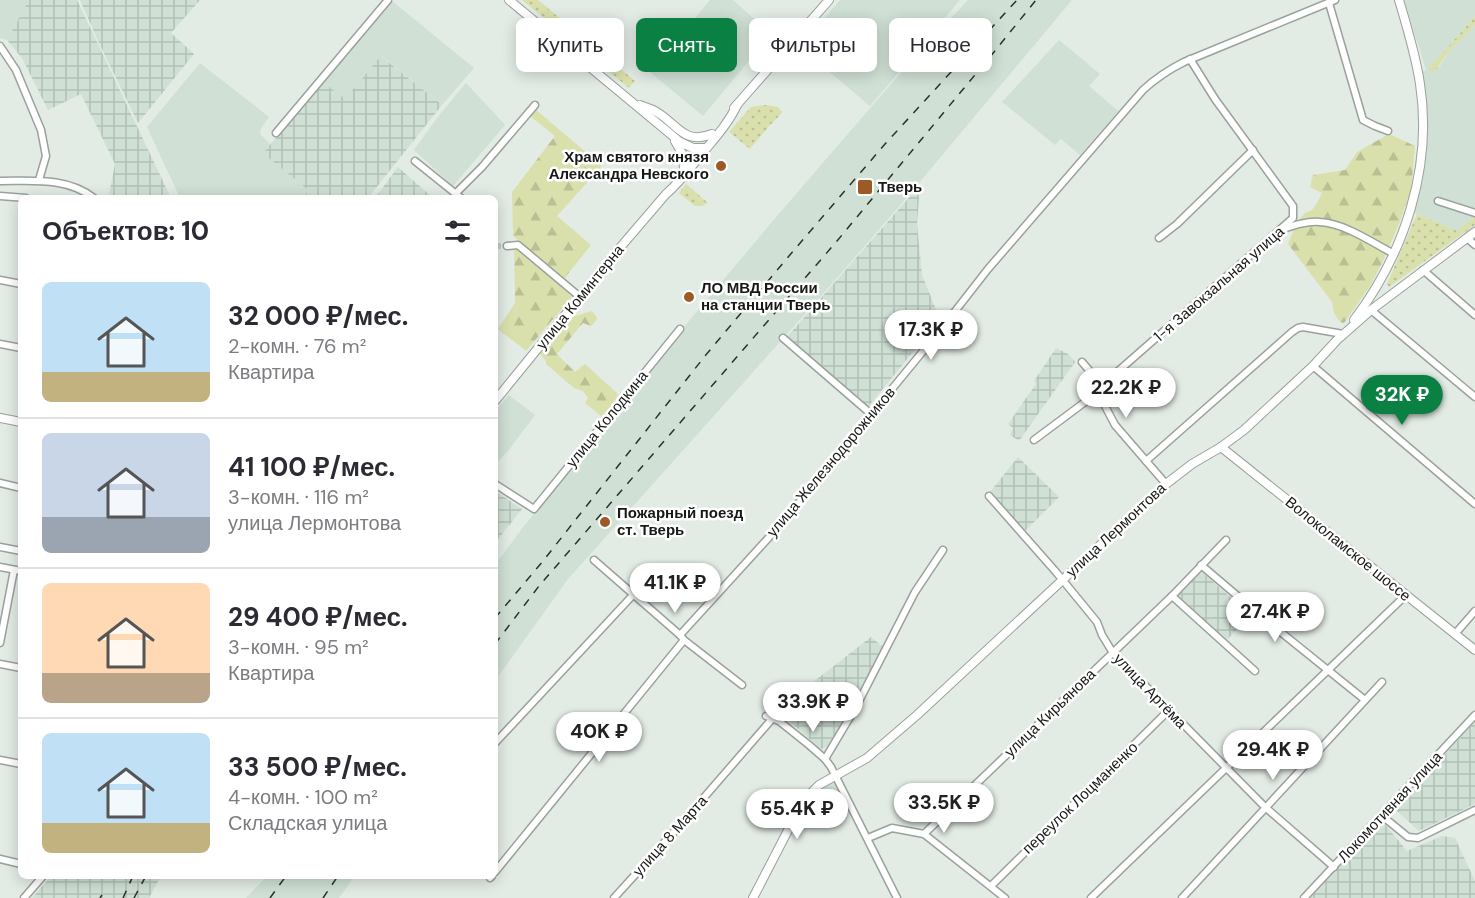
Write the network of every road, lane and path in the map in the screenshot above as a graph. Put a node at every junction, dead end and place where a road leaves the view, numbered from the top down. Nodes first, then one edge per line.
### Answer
1 (388, 0) edge
2 (509, 0) edge
3 (829, 0) edge
4 (1399, 0) edge
5 (1332, 2) edge
6 (0, 46) edge
7 (1190, 59) junction
8 (634, 103) junction
9 (535, 105) dead end
10 (737, 105) junction
11 (1388, 131) dead end
12 (276, 133) dead end
13 (712, 134) junction
14 (671, 135) junction
15 (685, 135) junction
16 (698, 150) junction
17 (1253, 150) junction
18 (415, 160) dead end
19 (687, 168) junction
20 (39, 180) junction
21 (0, 181) edge
22 (89, 195) edge
23 (457, 195) edge
24 (459, 195) edge
25 (0, 196) edge
26 (18, 197) edge
27 (1438, 201) dead end
28 (1475, 213) edge
29 (1281, 229) junction
30 (1475, 232) edge
31 (1159, 238) dead end
32 (1467, 238) junction
33 (1475, 245) edge
34 (507, 246) tunnel mouth
35 (1394, 254) junction
36 (1423, 270) junction
37 (0, 279) edge
38 (18, 283) edge
39 (580, 297) junction
40 (1371, 310) junction
41 (1475, 315) edge
42 (680, 329) dead end
43 (1340, 337) junction
44 (783, 338) dead end
45 (0, 344) edge
46 (18, 347) edge
47 (1082, 362) dead end
48 (1313, 366) junction
49 (1100, 387) junction
50 (498, 397) edge
51 (1475, 397) edge
52 (871, 414) junction
53 (0, 418) edge
54 (18, 421) edge
55 (1034, 440) dead end
56 (1221, 447) junction
57 (1146, 461) junction
58 (0, 483) edge
59 (1166, 484) junction
60 (498, 486) edge
61 (18, 487) edge
62 (989, 496) dead end
63 (1475, 504) edge
64 (1226, 540) dead end
65 (0, 547) edge
66 (18, 550) edge
67 (943, 550) dead end
68 (594, 560) dead end
69 (1201, 565) junction
70 (0, 567) edge
71 (18, 571) edge
72 (1063, 580) junction
73 (633, 595) junction
74 (1406, 595) junction
75 (1172, 596) junction
76 (1475, 611) edge
77 (1455, 634) junction
78 (682, 637) junction
79 (0, 643) edge
80 (1475, 650) edge
81 (1113, 653) junction
82 (0, 664) edge
83 (18, 668) edge
84 (1329, 669) junction
85 (1255, 671) dead end
86 (1382, 682) dead end
87 (742, 685) dead end
88 (1365, 700) junction
89 (1169, 710) junction
90 (1475, 715) edge
91 (498, 740) edge
92 (825, 759) junction
93 (0, 760) edge
94 (18, 763) edge
95 (1226, 769) junction
96 (835, 776) junction
97 (1265, 807) junction
98 (1475, 810) edge
99 (1381, 814) junction
100 (924, 834) junction
101 (868, 838) junction
102 (0, 859) edge
103 (18, 863) edge
104 (498, 867) edge
105 (1334, 867) junction
106 (40, 879) edge
107 (991, 886) junction
108 (24, 898) edge
109 (614, 898) edge
110 (753, 898) edge
111 (897, 898) edge
112 (1005, 898) edge
113 (1091, 898) edge
114 (1182, 898) edge
115 (1304, 898) edge

1 - 12 street
2 - 8 main road
3 - 10 main road, улица Коминтерна
4 - 35 main road
5 - 7 street, улица Железнодорожников
5 - 11 street
6 - 20 street
7 - 17 street
7 - 52 street, улица Железнодорожников
8 - 14 main road
8 - 15 main road
9 - 24 street
10 - 13 main road, улица Коминтерна
10 - 16 main road, улица Коминтерна
13 - 15 main road
13 - 16 main road, улица Коминтерна
14 - 16 main road
14 - 19 main road
15 - 16 main road
16 - 19 main road, улица Коминтерна
16 - 19 main road
17 - 29 street, 1-я Завокзальная улица
17 - 31 street
18 - 23 street
19 - 39 main road, улица Коминтерна
20 - 21 street
20 - 22 street
25 - 26 street
27 - 28 street
29 - 35 street
29 - 49 street, 1-я Завокзальная улица
30 - 32 main road, улица Лермонтова
32 - 33 street
32 - 36 main road, улица Лермонтова
34 - 39 street
35 - 43 main road
36 - 40 main road, улица Лермонтова
36 - 41 street
37 - 38 street
39 - 50 main road, улица Коминтерна
40 - 43 main road, улица Лермонтова
40 - 51 street
42 - 60 street, улица Колодкина
43 - 48 main road, улица Лермонтова
43 - 57 street
44 - 52 street
45 - 46 street
47 - 49 street
48 - 56 main road, улица Лермонтова
48 - 63 street
49 - 55 street, 1-я Завокзальная улица
49 - 57 street
52 - 78 street, улица Железнодорожников
53 - 54 main road
56 - 59 main road, улица Лермонтова
56 - 74 main road, Волоколамское шоссе
57 - 59 street
58 - 61 street
59 - 72 main road, улица Лермонтова
62 - 72 street, улица Артёма
64 - 69 street, улица Кирьянова
65 - 66 street
67 - 92 street
68 - 73 street
69 - 75 street, улица Кирьянова
69 - 84 street
70 - 71 street
71 - 79 street
72 - 81 street, улица Артёма
72 - 96 main road, улица Лермонтова
73 - 78 street
73 - 91 street
74 - 77 main road, Волоколамское шоссе
74 - 84 street
75 - 81 street, улица Кирьянова
75 - 85 street
76 - 77 street
77 - 80 main road, Волоколамское шоссе
78 - 87 street
78 - 104 street, улица Железнодорожников
81 - 89 street, улица Артёма
81 - 100 street, улица Кирьянова
82 - 83 street
84 - 88 street
84 - 95 street
86 - 88 street
88 - 97 street
89 - 95 street, улица Артёма
89 - 107 street, переулок Лоцманенко
90 - 99 street, Локомотивная улица
92 - 96 street
92 - 109 street, улица 8 Марта
93 - 94 street
95 - 97 street, улица Артёма
95 - 113 street
96 - 101 street
96 - 110 main road, улица Лермонтова
97 - 105 street, улица Артёма
97 - 114 street
98 - 99 street
99 - 105 street, Локомотивная улица
100 - 101 street
100 - 107 street
101 - 111 street
102 - 103 street
105 - 115 street, Локомотивная улица
106 - 108 street
107 - 112 street

